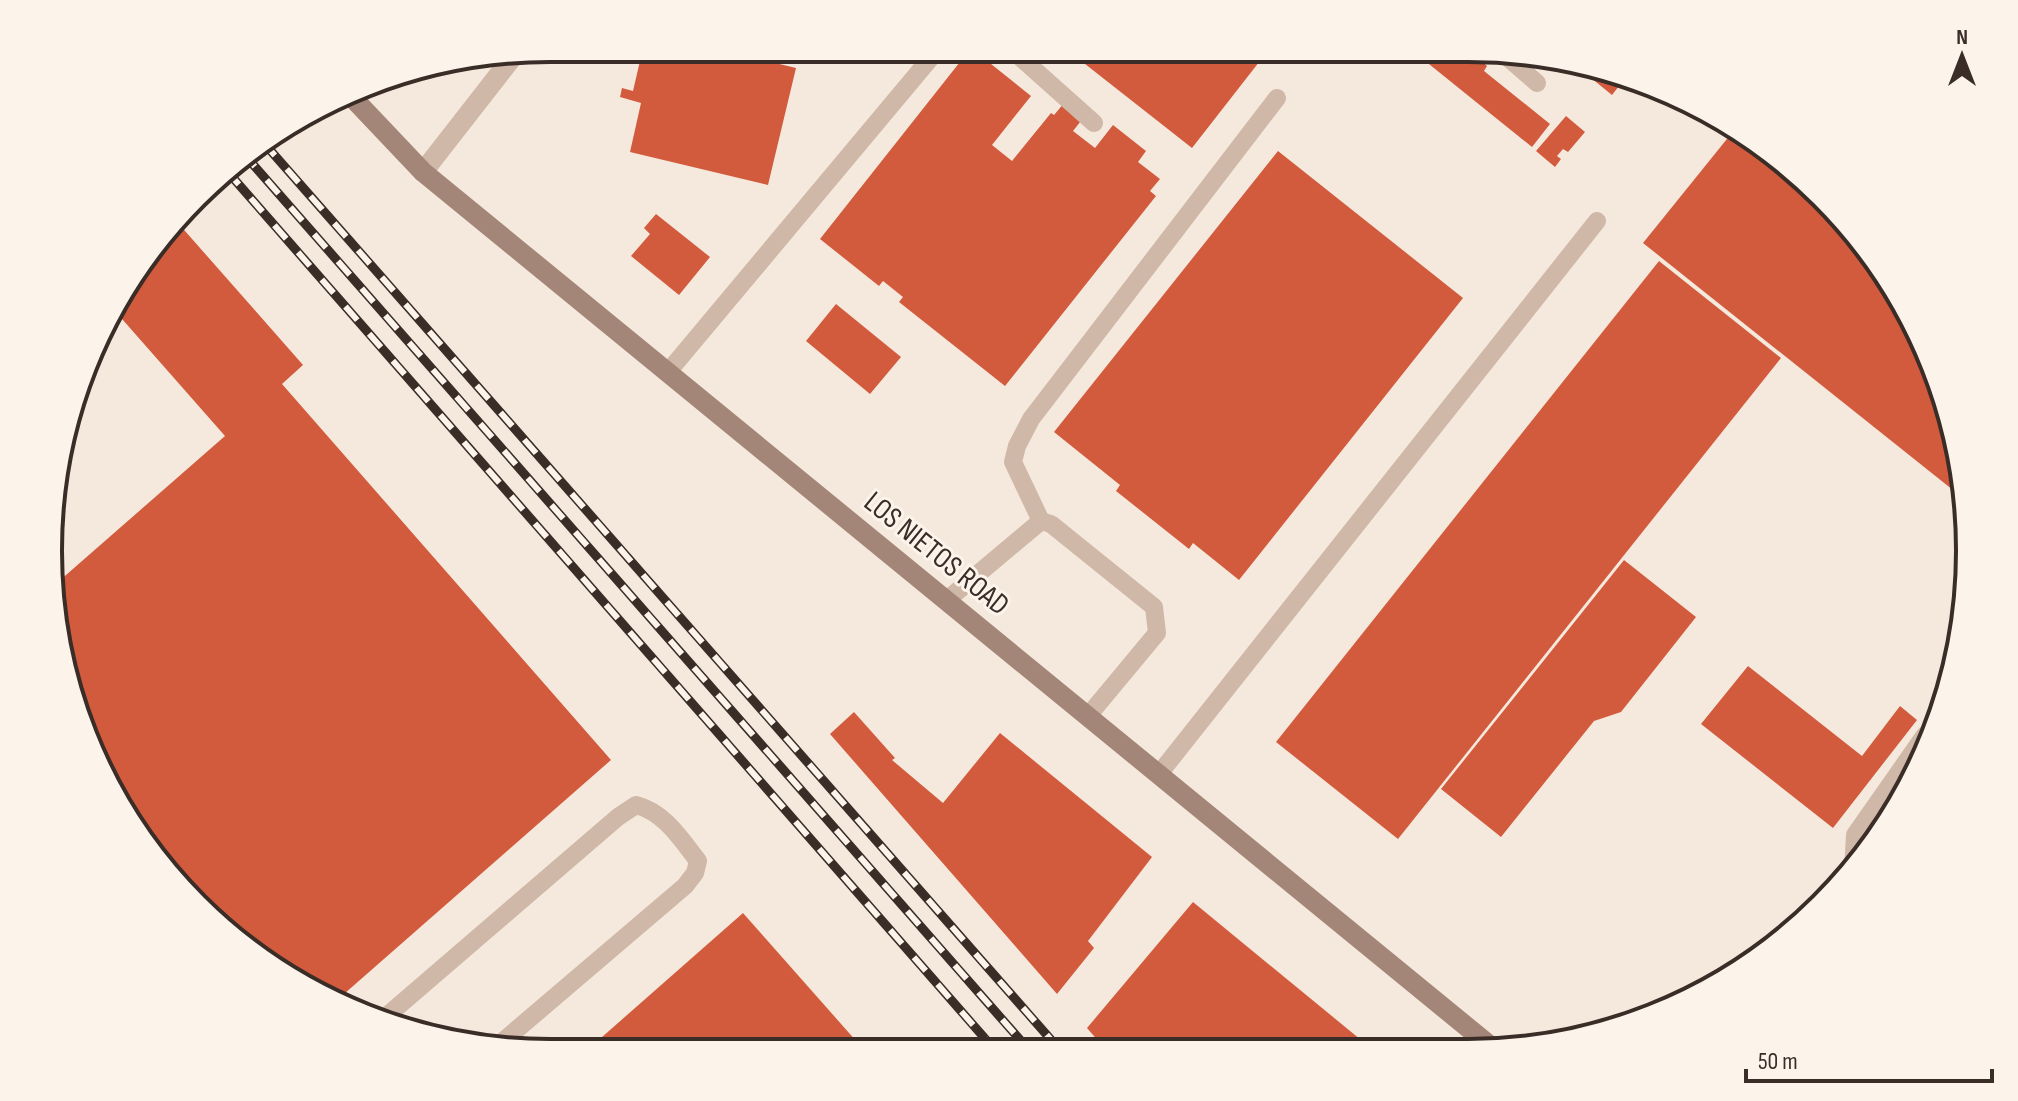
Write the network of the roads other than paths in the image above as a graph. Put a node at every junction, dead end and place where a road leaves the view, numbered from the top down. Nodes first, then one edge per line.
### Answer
1 (927, 62) edge
2 (1032, 62) edge
3 (507, 64) edge
4 (1516, 65) edge
5 (1537, 83) dead end
6 (1277, 98) dead end
7 (357, 102) edge
8 (1094, 123) dead end
9 (423, 172) junction
10 (1597, 221) dead end
11 (668, 372) junction
12 (1041, 521) junction
13 (947, 600) junction
14 (1088, 716) junction
15 (1912, 754) edge
16 (1159, 774) junction
17 (1854, 849) edge
18 (391, 1012) edge
19 (508, 1037) edge
20 (1477, 1039) edge

1 - 11 lane
2 - 8 lane
3 - 9 street
4 - 5 lane
6 - 12 lane
7 - 9 main road, LOS NIETOS ROAD
9 - 11 main road, LOS NIETOS ROAD
10 - 16 lane
11 - 13 main road, LOS NIETOS ROAD
12 - 13 lane
12 - 14 lane
13 - 14 main road, LOS NIETOS ROAD
14 - 16 main road, LOS NIETOS ROAD
15 - 17 lane
16 - 20 main road, LOS NIETOS ROAD
18 - 19 lane

